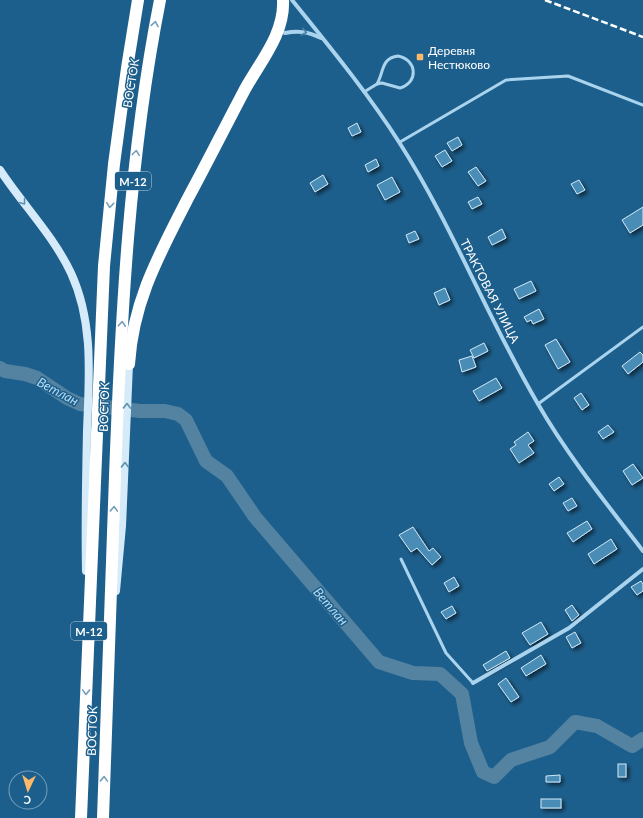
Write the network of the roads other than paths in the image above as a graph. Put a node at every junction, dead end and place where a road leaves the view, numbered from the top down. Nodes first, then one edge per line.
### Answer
1 (138, 0) edge
2 (160, 0) edge
3 (283, 0) edge
4 (292, 0) edge
5 (285, 33) dead end
6 (322, 38) junction
7 (377, 84) junction
8 (364, 92) junction
9 (643, 106) edge
10 (400, 142) junction
11 (0, 170) edge
12 (643, 327) edge
13 (94, 362) junction
14 (124, 363) junction
15 (538, 404) junction
16 (643, 551) edge
17 (402, 559) dead end
18 (643, 569) edge
19 (473, 682) joint
20 (81, 818) edge
21 (103, 818) edge

1 -> 13 highway, ВОСТОК / М-12
14 -> 2 highway, ВОСТОК / М-12
3 - 14 highway
4 - 6 street, ТРАКТОВАЯ УЛИЦА
5 -> 6 street
6 - 8 street, ТРАКТОВАЯ УЛИЦА
7 - 7 lane
7 - 8 lane
8 - 10 street, ТРАКТОВАЯ УЛИЦА
9 - 10 lane
10 - 15 street, ТРАКТОВАЯ УЛИЦА
11 -> 13 main road
12 - 15 lane
13 -> 20 highway, ВОСТОК / М-12
21 -> 14 highway, ВОСТОК / М-12
15 - 16 street, ТРАКТОВАЯ УЛИЦА
17 - 19 lane
18 - 19 street

